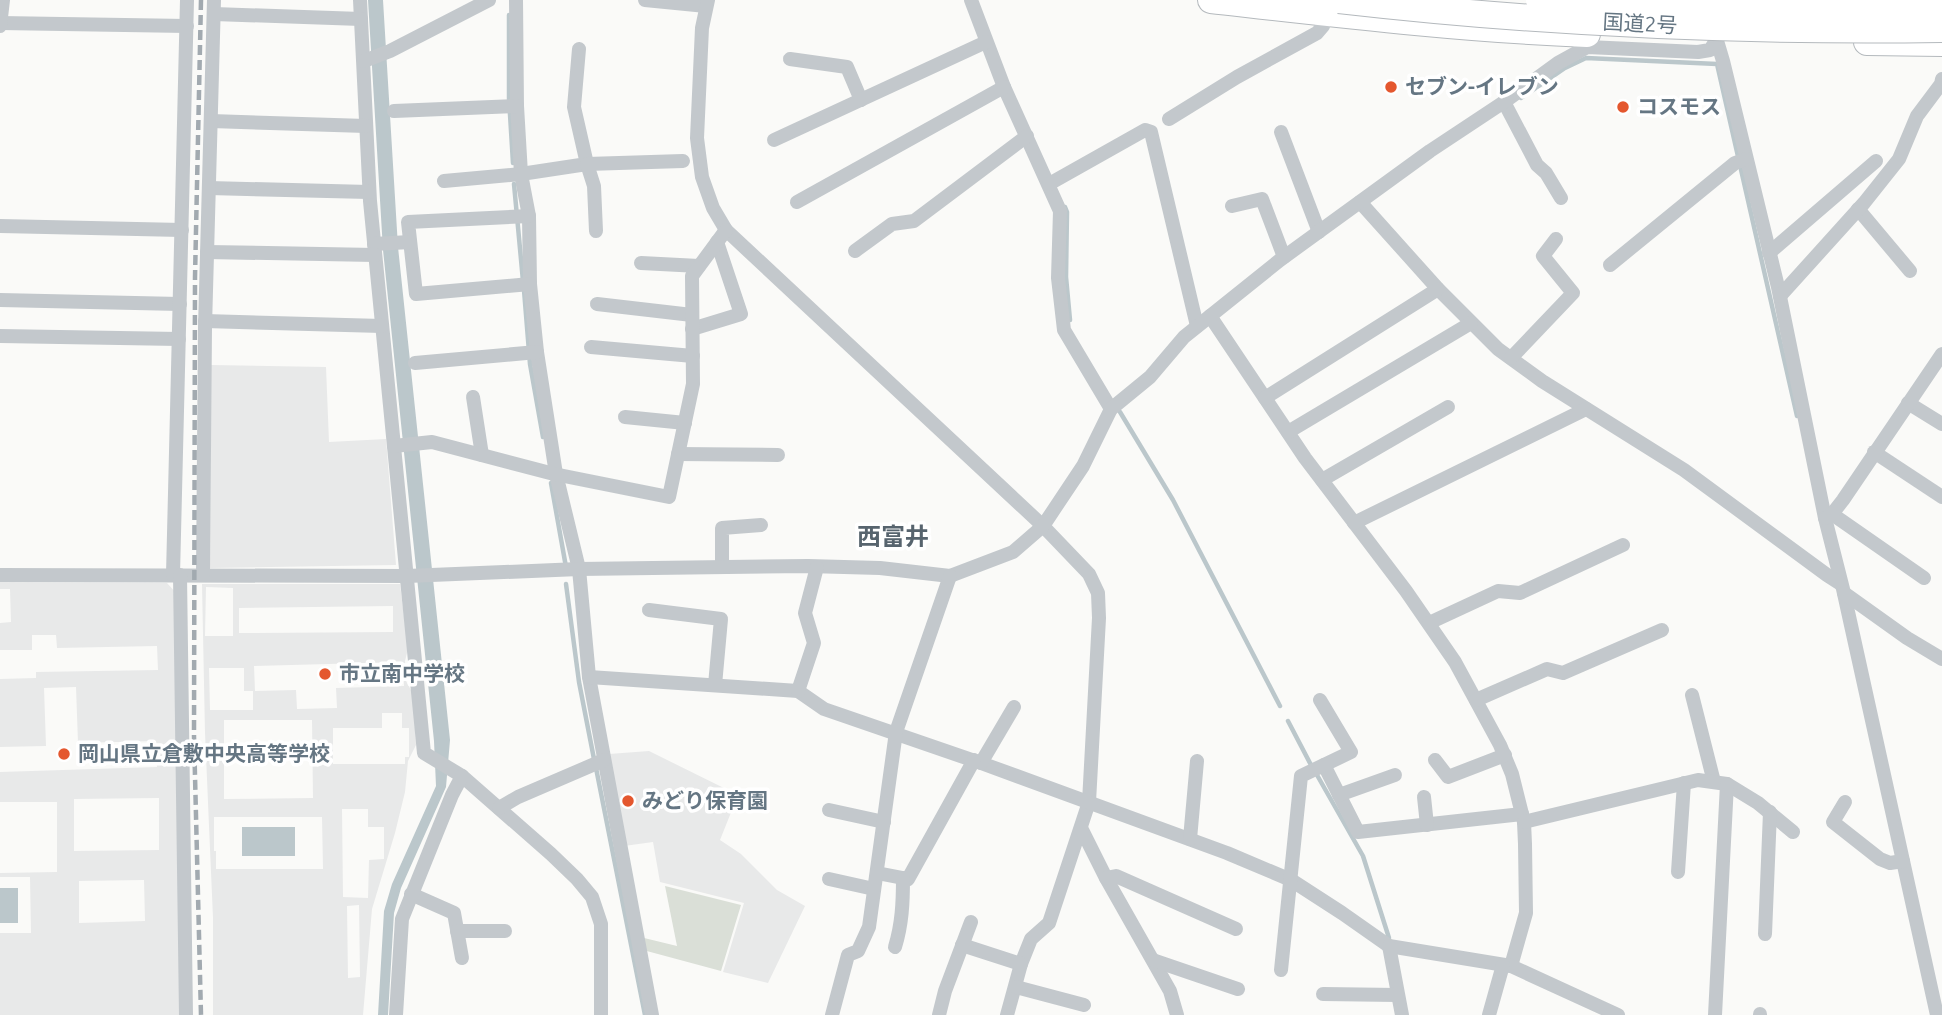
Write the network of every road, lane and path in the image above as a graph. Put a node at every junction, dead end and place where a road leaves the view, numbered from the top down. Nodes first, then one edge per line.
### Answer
1 (3, 0) edge
2 (187, 0) edge
3 (360, 0) edge
4 (489, 0) edge
5 (516, 0) edge
6 (645, 0) edge
7 (971, 0) edge
8 (1211, 0) edge
9 (1539, 0) edge
10 (1702, 0) edge
11 (1804, 0) edge
12 (1813, 0) edge
13 (707, 3) edge
14 (214, 7) edge
15 (1333, 7) edge
16 (1390, 10) edge
17 (1942, 10) edge
18 (361, 19) junction
19 (0, 24) edge
20 (187, 26) junction
21 (1942, 29) edge
22 (1717, 39) junction
23 (986, 42) junction
24 (1942, 43) edge
25 (1556, 47) junction
26 (579, 49) dead end
27 (790, 59) dead end
28 (366, 60) junction
29 (1004, 87) junction
30 (1940, 89) edge
31 (861, 100) junction
32 (517, 106) junction
33 (1507, 106) junction
34 (394, 111) dead end
35 (1169, 119) dead end
36 (211, 121) junction
37 (366, 126) junction
38 (1281, 132) dead end
39 (1027, 136) junction
40 (774, 140) dead end
41 (683, 161) dead end
42 (1741, 161) junction
43 (1876, 161) dead end
44 (587, 164) junction
45 (521, 174) junction
46 (444, 181) dead end
47 (1053, 182) junction
48 (209, 188) junction
49 (369, 192) junction
50 (1560, 198) dead end
51 (797, 202) dead end
52 (1360, 202) junction
53 (1231, 206) dead end
54 (1858, 209) junction
55 (520, 216) junction
56 (0, 226) edge
57 (182, 230) junction
58 (726, 230) junction
59 (596, 231) dead end
60 (1319, 232) junction
61 (1556, 239) dead end
62 (405, 242) junction
63 (717, 242) junction
64 (376, 247) junction
65 (855, 251) dead end
66 (207, 252) junction
67 (1769, 253) junction
68 (1284, 257) junction
69 (641, 263) dead end
70 (1610, 265) dead end
71 (699, 266) junction
72 (1910, 271) dead end
73 (530, 284) junction
74 (1438, 289) junction
75 (1780, 296) junction
76 (0, 300) edge
77 (180, 304) junction
78 (597, 304) dead end
79 (1210, 316) junction
80 (205, 321) junction
81 (692, 322) junction
82 (1471, 323) junction
83 (382, 326) junction
84 (1197, 326) junction
85 (0, 336) edge
86 (179, 339) junction
87 (591, 347) dead end
88 (536, 352) junction
89 (1942, 354) edge
90 (693, 356) junction
91 (1511, 358) junction
92 (415, 363) dead end
93 (474, 397) dead end
94 (1265, 398) junction
95 (1908, 402) junction
96 (1448, 407) dead end
97 (1111, 408) junction
98 (1586, 409) junction
99 (625, 417) dead end
100 (685, 423) junction
101 (1942, 424) edge
102 (1288, 432) junction
103 (398, 446) junction
104 (1874, 452) junction
105 (678, 454) junction
106 (482, 455) junction
107 (778, 455) dead end
108 (555, 474) junction
109 (1322, 480) junction
110 (1942, 497) edge
111 (1829, 516) junction
112 (1354, 523) junction
113 (761, 525) dead end
114 (1042, 526) junction
115 (1623, 545) dead end
116 (722, 566) junction
117 (817, 567) junction
118 (579, 569) junction
119 (0, 575) edge
120 (177, 575) junction
121 (203, 575) junction
122 (410, 576) junction
123 (950, 576) junction
124 (1924, 578) dead end
125 (1842, 588) junction
126 (649, 610) dead end
127 (1429, 624) junction
128 (1662, 630) dead end
129 (1942, 640) edge
130 (1938, 656) edge
131 (589, 677) junction
132 (715, 685) junction
133 (798, 691) junction
134 (1692, 695) dead end
135 (1320, 700) dead end
136 (1476, 700) junction
137 (1014, 707) dead end
138 (896, 733) junction
139 (1505, 755) junction
140 (1436, 760) dead end
141 (1197, 761) dead end
142 (599, 762) junction
143 (977, 762) junction
144 (1324, 765) junction
145 (458, 773) junction
146 (1395, 775) dead end
147 (1684, 783) junction
148 (1721, 783) junction
149 (1339, 795) junction
150 (1424, 797) dead end
151 (1089, 802) junction
152 (1844, 802) dead end
153 (499, 808) junction
154 (829, 810) dead end
155 (1770, 813) junction
156 (1523, 818) junction
157 (884, 822) junction
158 (1427, 825) junction
159 (1080, 828) junction
160 (1793, 831) dead end
161 (1189, 839) junction
162 (1900, 861) junction
163 (1678, 872) dead end
164 (877, 873) junction
165 (903, 878) junction
166 (1106, 878) junction
167 (829, 879) dead end
168 (1291, 880) junction
169 (874, 889) junction
170 (411, 894) junction
171 (971, 922) dead end
172 (1236, 929) dead end
173 (457, 931) junction
174 (505, 931) dead end
175 (1765, 934) dead end
176 (962, 945) junction
177 (1389, 946) junction
178 (895, 947) dead end
179 (462, 958) dead end
180 (1153, 960) junction
181 (1021, 964) junction
182 (1507, 965) junction
183 (1281, 970) dead end
184 (1016, 987) junction
185 (1238, 989) dead end
186 (1323, 994) dead end
187 (1397, 995) junction
188 (1084, 1005) dead end
189 (186, 1015) edge
190 (396, 1015) edge
191 (601, 1015) edge
192 (652, 1015) edge
193 (832, 1015) edge
194 (939, 1015) edge
195 (1007, 1015) edge
196 (1177, 1015) edge
197 (1402, 1015) edge
198 (1489, 1015) edge
199 (1618, 1015) edge
200 (1715, 1015) edge
201 (1937, 1015) edge

1 - 19 street
2 - 20 street
3 - 18 street
4 - 28 street
5 - 32 street
6 - 13 street
7 - 23 street
8 - 15 highway
9 - 17 highway, 国道2号, bridge
10 - 22 street
11 - 12 highway
13 - 58 street
14 - 18 street
14 - 36 street
15 - 16 highway
15 - 21 highway, 国道2号, bridge
15 - 35 street
16 - 25 highway
18 - 28 street
19 - 20 street
20 - 57 street
22 - 24 highway
22 - 25 highway
22 - 42 street
23 - 29 street
23 - 31 street
25 - 33 street
26 - 44 street
27 - 31 street
28 - 37 street
29 - 39 street
29 - 51 street
30 - 54 street
31 - 40 street
32 - 34 street
32 - 45 street
33 - 50 street
33 - 52 street
36 - 37 street
36 - 48 street
37 - 49 street
38 - 60 street
39 - 47 street
39 - 65 street
41 - 44 street
42 - 67 street
42 - 70 street
43 - 67 street
44 - 45 street
44 - 59 street
45 - 46 street
45 - 55 street
47 - 84 street
47 - 97 street
48 - 49 street
48 - 66 street
49 - 64 street
52 - 60 street
52 - 74 street
53 - 68 street
54 - 72 street
54 - 75 street
55 - 62 street
55 - 73 street
56 - 57 street
57 - 77 street
58 - 63 street
58 - 114 street
60 - 68 street
61 - 91 street
62 - 64 street
62 - 73 street
63 - 71 street
63 - 81 street
64 - 66 street
64 - 83 street
66 - 80 street
67 - 75 street
68 - 79 street
69 - 71 street
71 - 81 street
73 - 88 street
74 - 82 street
74 - 94 street
75 - 111 street
76 - 77 street
77 - 86 street
78 - 81 street
79 - 84 street
79 - 94 street
80 - 83 street
80 - 121 street
81 - 90 street
82 - 91 street
82 - 102 street
83 - 103 street
84 - 97 street
85 - 86 street
86 - 120 street
87 - 90 street
88 - 92 street
88 - 108 street
89 - 95 street
90 - 100 street
91 - 98 street
93 - 106 street
94 - 102 street
95 - 101 street
95 - 104 street
96 - 109 street
97 - 114 street
98 - 112 street
98 - 125 street
99 - 100 street
100 - 105 street
102 - 109 street
103 - 106 street
103 - 122 street
104 - 110 street
104 - 111 street
105 - 107 street
105 - 108 street
106 - 108 street
108 - 118 street
109 - 112 street
111 - 124 street
111 - 125 street
112 - 127 street
113 - 116 street
114 - 123 street
114 - 151 street
115 - 127 street
116 - 117 street
116 - 118 street
117 - 123 street
117 - 133 street
118 - 122 street
118 - 131 street
119 - 120 street
120 - 121 street
120 - 189 street
121 - 122 street
122 - 145 street
123 - 138 street
125 - 130 street
125 - 162 street
126 - 132 street
127 - 136 street
128 - 136 street
129 - 130 street
131 - 132 street
131 - 142 street
132 - 133 street
133 - 138 street
134 - 148 street
135 - 144 street
136 - 139 street
137 - 143 street
138 - 143 street
138 - 157 street
139 - 140 street
139 - 156 street
141 - 161 street
142 - 153 street
142 - 192 street
143 - 151 street
143 - 165 street
144 - 149 street
144 - 168 street
145 - 153 street
145 - 170 street
146 - 149 street
147 - 148 street
147 - 156 street
147 - 163 street
148 - 155 street
148 - 200 street
149 - 158 street
150 - 158 street
151 - 159 street
151 - 161 street
152 - 162 street
153 - 191 street
154 - 157 street
155 - 160 street
155 - 175 street
156 - 158 street
156 - 182 street
157 - 164 street
159 - 166 street
159 - 181 street
161 - 168 street
162 - 201 street
164 - 165 street
164 - 169 street
165 - 178 street
166 - 172 street
166 - 180 street
167 - 169 street
168 - 177 street
168 - 183 street
169 - 193 street
170 - 173 street
170 - 190 street
171 - 176 street
173 - 174 street
173 - 179 street
176 - 181 street
176 - 194 street
177 - 182 street
177 - 187 street
180 - 185 street
180 - 196 street
181 - 184 street
182 - 198 street
182 - 199 street
184 - 188 street
184 - 195 street
186 - 187 street
187 - 197 street

